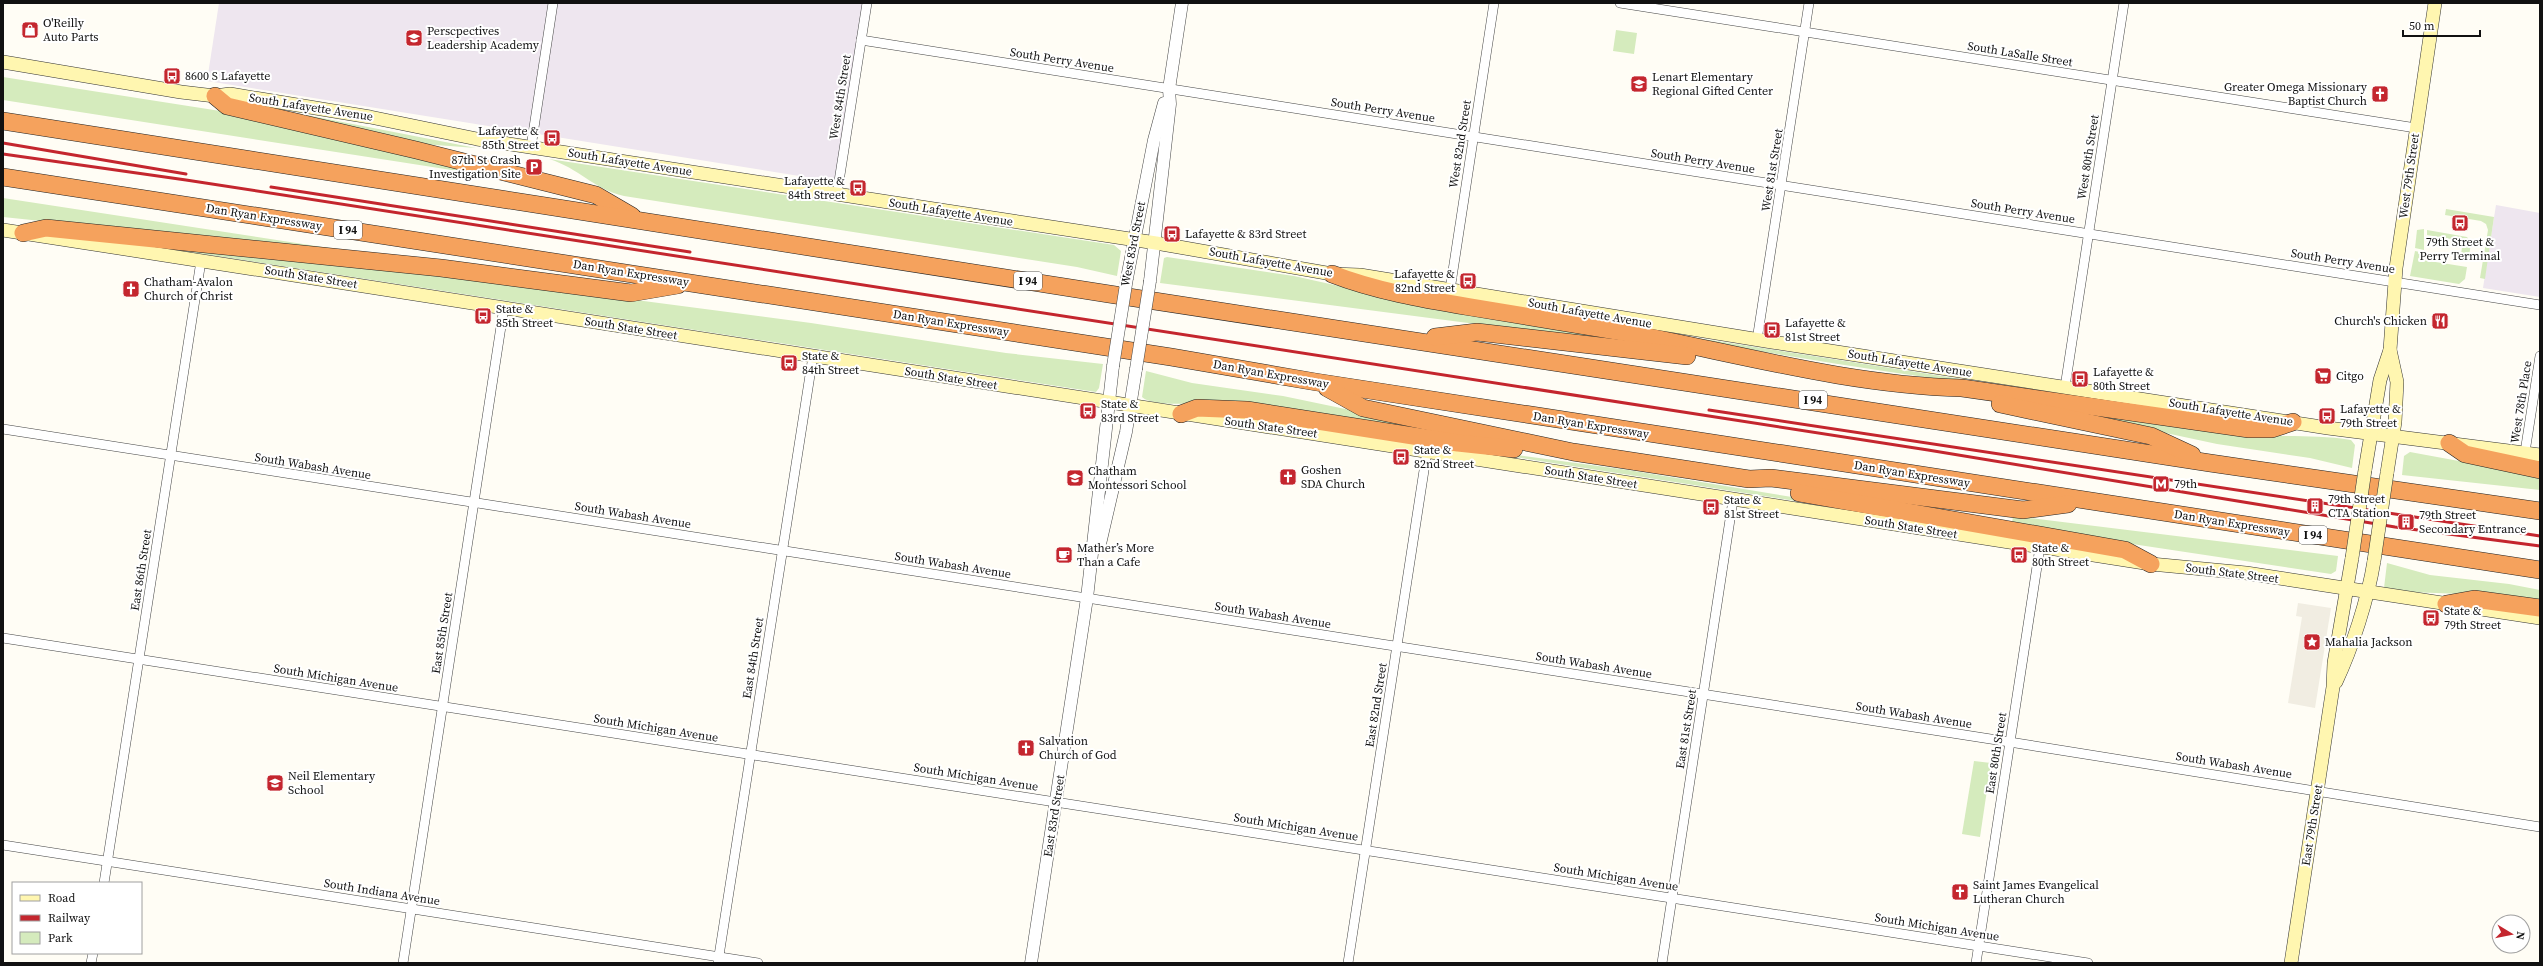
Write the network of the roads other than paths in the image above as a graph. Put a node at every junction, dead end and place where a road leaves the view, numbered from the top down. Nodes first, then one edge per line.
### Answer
1 (553, 3) edge
2 (867, 3) edge
3 (1182, 3) edge
4 (1494, 3) edge
5 (1620, 3) edge
6 (1809, 3) edge
7 (2124, 3) edge
8 (2435, 3) edge
9 (1805, 32) junction
10 (862, 40) junction
11 (3, 62) edge
12 (2112, 80) junction
13 (1169, 89) junction
14 (215, 96) junction
15 (3, 121) edge
16 (2416, 128) junction
17 (1474, 137) junction
18 (531, 147) junction
19 (3, 177) edge
20 (1782, 185) junction
21 (838, 194) junction
22 (640, 221) junction
23 (3, 230) edge
24 (23, 233) junction
25 (2088, 234) junction
26 (1134, 240) junction
27 (1156, 243) junction
28 (201, 261) junction
29 (1332, 274) junction
30 (2394, 282) junction
31 (694, 283) junction
32 (1450, 290) junction
33 (2540, 305) edge
34 (504, 307) junction
35 (1415, 340) junction
36 (1757, 340) junction
37 (2390, 350) junction
38 (813, 356) junction
39 (2540, 356) edge
40 (1761, 362) junction
41 (1316, 382) junction
42 (1930, 387) junction
43 (2065, 387) junction
44 (1108, 402) junction
45 (1130, 406) junction
46 (1181, 414) junction
47 (2293, 422) junction
48 (3, 429) edge
49 (2370, 433) junction
50 (2393, 436) junction
51 (2449, 443) junction
52 (1427, 451) junction
53 (1573, 452) junction
54 (2525, 452) junction
55 (2540, 455) edge
56 (171, 456) junction
57 (2210, 463) junction
58 (2540, 470) edge
59 (1749, 479) junction
60 (1733, 500) junction
61 (2088, 501) junction
62 (474, 503) junction
63 (2540, 504) edge
64 (2516, 508) junction
65 (2540, 510) edge
66 (2040, 546) junction
67 (782, 551) junction
68 (2151, 564) junction
69 (2539, 570) edge
70 (2346, 589) junction
71 (2368, 592) junction
72 (1087, 598) junction
73 (2446, 604) junction
74 (2540, 608) edge
75 (2540, 618) edge
76 (3, 638) edge
77 (1397, 647) junction
78 (139, 659) junction
79 (2333, 687) junction
80 (1703, 694) junction
81 (443, 706) junction
82 (2010, 742) junction
83 (750, 754) junction
84 (2317, 791) junction
85 (1056, 802) junction
86 (2540, 827) edge
87 (3, 845) edge
88 (1365, 850) junction
89 (107, 862) junction
90 (104, 882) edge
91 (1672, 898) junction
92 (411, 909) junction
93 (1979, 946) junction
94 (718, 960) edge
95 (403, 963) edge
96 (758, 963) edge
97 (1031, 963) edge
98 (1348, 963) edge
99 (1662, 963) edge
100 (1976, 963) edge
101 (2088, 963) edge
102 (2291, 963) edge

1 - 18 street
2 - 10 street, West 84th Street
3 - 13 street, West 83rd Street
4 - 17 street, West 82nd Street
5 - 9 street, South LaSalle Street
6 - 9 street, West 81st Street
7 - 12 street, West 80th Street
8 - 16 main road, West 79th Street
9 - 12 street, South LaSalle Street
9 - 20 street, West 81st Street
10 - 13 street, South Perry Avenue
10 - 21 street, West 84th Street
11 - 14 main road, South Lafayette Avenue
12 - 16 street, South LaSalle Street
12 - 25 street, West 80th Street
13 - 17 street, South Perry Avenue
13 - 26 street, West 83rd Street
13 - 27 street, West 83rd Street
14 - 18 main road, South Lafayette Avenue
14 - 22 highway
15 - 22 highway, I 94
16 - 30 main road, West 79th Street
17 - 20 street, South Perry Avenue
17 - 32 street, West 82nd Street
18 - 21 main road, South Lafayette Avenue
19 - 31 highway, Dan Ryan Expressway / I 94
20 - 25 street, South Perry Avenue
20 - 36 street, West 81st Street
21 - 26 main road, South Lafayette Avenue
22 - 35 highway, I 94
23 - 24 main road, South State Street
24 - 28 main road, South State Street
24 - 31 highway
25 - 30 street, South Perry Avenue
25 - 43 street, West 80th Street
26 - 27 main road, South Lafayette Avenue
26 - 44 street, West 83rd Street, bridge
27 - 29 main road, South Lafayette Avenue
27 - 45 street, West 83rd Street, bridge
28 - 34 main road, South State Street
28 - 56 street, East 86th Street
29 - 32 main road, South Lafayette Avenue
29 - 40 highway
30 - 33 street, South Perry Avenue
30 - 37 main road, West 79th Street
31 - 41 highway, Dan Ryan Expressway / I 94
32 - 36 main road, South Lafayette Avenue
34 - 38 main road, South State Street
34 - 62 street, East 85th Street
35 - 40 highway
35 - 57 highway, I 94
36 - 43 main road, South Lafayette Avenue
37 - 49 main road, West 79th Street
37 - 50 main road, West 79th Street
38 - 44 main road, South State Street
38 - 67 street, East 84th Street
39 - 54 street, West 78th Place
40 - 42 highway
41 - 53 highway
41 - 61 highway, Dan Ryan Expressway / I 94
42 - 47 highway
42 - 57 highway
43 - 47 main road, South Lafayette Avenue
44 - 45 main road, South State Street
44 - 72 street, East 83rd Street
45 - 46 main road, South State Street
45 - 72 street, East 83rd Street
46 - 52 main road, South State Street
46 - 53 highway
47 - 49 main road, South Lafayette Avenue
48 - 56 street, South Wabash Avenue
49 - 50 main road, South Lafayette Avenue
49 - 70 main road, West 79th Street, bridge
50 - 51 main road, South Lafayette Avenue
50 - 71 main road, West 79th Street, bridge
51 - 54 main road, South Lafayette Avenue
51 - 58 highway
52 - 60 main road, South State Street
52 - 77 street, East 82nd Street
53 - 59 highway
54 - 55 main road, South Lafayette Avenue
56 - 62 street, South Wabash Avenue
56 - 78 street, East 86th Street
57 - 64 highway, I 94
59 - 61 highway
59 - 68 highway
60 - 66 main road, South State Street
60 - 80 street, East 81st Street
61 - 69 highway, Dan Ryan Expressway / I 94
62 - 67 street, South Wabash Avenue
62 - 81 street, East 85th Street
63 - 64 highway
64 - 65 highway, I 94
66 - 68 main road, South State Street
66 - 82 street, East 80th Street
67 - 72 street, South Wabash Avenue
67 - 83 street, East 84th Street
68 - 70 main road, South State Street
70 - 71 main road, South State Street
70 - 79 main road, East 79th Street
71 - 73 main road, South State Street
71 - 79 main road, East 79th Street
72 - 77 street, South Wabash Avenue
72 - 85 street, East 83rd Street
73 - 74 highway
73 - 75 main road, South State Street
76 - 78 street, South Michigan Avenue
77 - 80 street, South Wabash Avenue
77 - 88 street, East 82nd Street
78 - 81 street, South Michigan Avenue
78 - 89 street, East 86th Street
79 - 84 main road, East 79th Street
80 - 82 street, South Wabash Avenue
80 - 91 street, East 81st Street
81 - 83 street, South Michigan Avenue
81 - 92 street, East 85th Street
82 - 84 street, South Wabash Avenue
82 - 93 street, East 80th Street
83 - 85 street, South Michigan Avenue
83 - 94 street, East 84th Street
84 - 86 street, South Wabash Avenue
84 - 102 main road, East 79th Street
85 - 88 street, South Michigan Avenue
85 - 97 street, East 83rd Street
87 - 89 street, South Indiana Avenue
88 - 91 street, South Michigan Avenue
88 - 98 street, East 82nd Street
89 - 90 street, East 86th Street
89 - 92 street, South Indiana Avenue
91 - 93 street, South Michigan Avenue
91 - 99 street, East 81st Street
92 - 94 street, South Indiana Avenue
92 - 95 street, East 85th Street
93 - 100 street, East 80th Street
93 - 101 street, South Michigan Avenue
94 - 96 street, South Indiana Avenue

